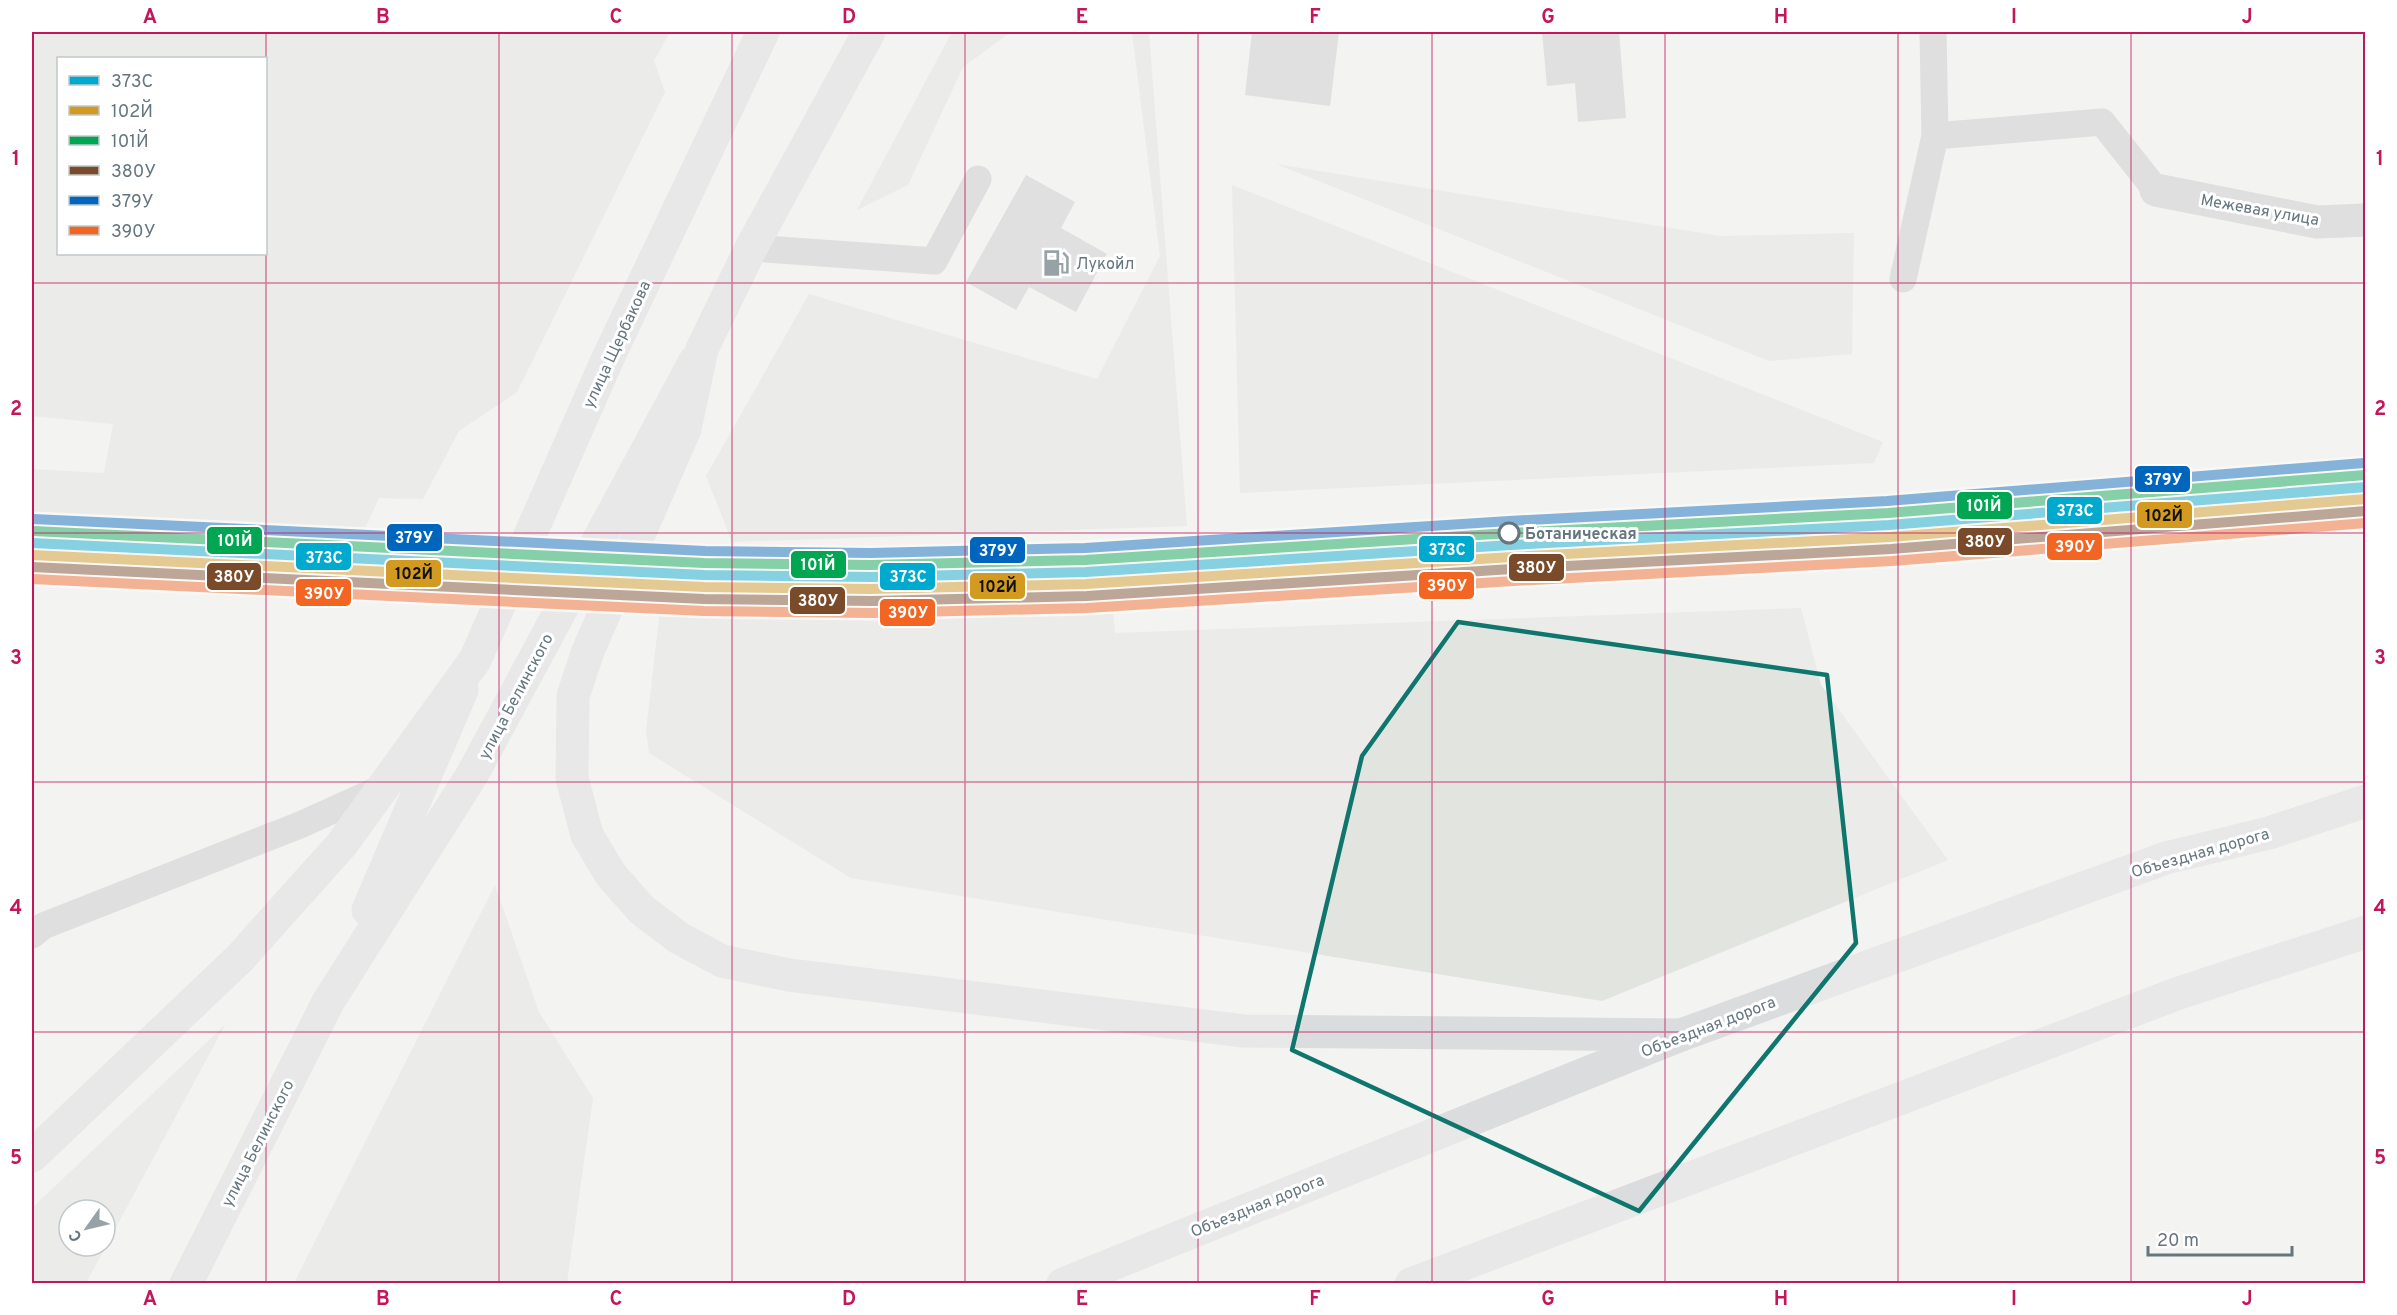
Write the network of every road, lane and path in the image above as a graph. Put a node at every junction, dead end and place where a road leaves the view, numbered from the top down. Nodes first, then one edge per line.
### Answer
1 (763, 32) edge
2 (868, 32) edge
3 (1933, 32) edge
4 (1935, 136) junction
5 (978, 179) dead end
6 (2156, 190) joint
7 (2366, 220) edge
8 (751, 248) junction
9 (1903, 279) dead end
10 (702, 349) junction
11 (475, 660) junction
12 (384, 787) junction
13 (2366, 801) edge
14 (2366, 932) edge
15 (32, 935) edge
16 (323, 1012) junction
17 (1681, 1035) junction
18 (32, 1156) edge
19 (186, 1284) edge
20 (1063, 1284) edge
21 (1411, 1284) edge

1 - 11 main road, улица Щербакова
2 - 8 main road
3 - 4 lane
4 - 6 lane
4 - 9 lane
5 - 8 lane
6 - 7 street, Межевая улица
8 - 10 main road
10 - 16 main road, улица Белинского
10 - 17 main road
11 - 12 main road
11 - 16 main road, улица Белинского
12 - 15 lane
12 - 18 main road
13 - 17 main road, Объездная дорога
14 - 21 main road
16 - 19 main road, улица Белинского
17 - 20 main road, Объездная дорога

